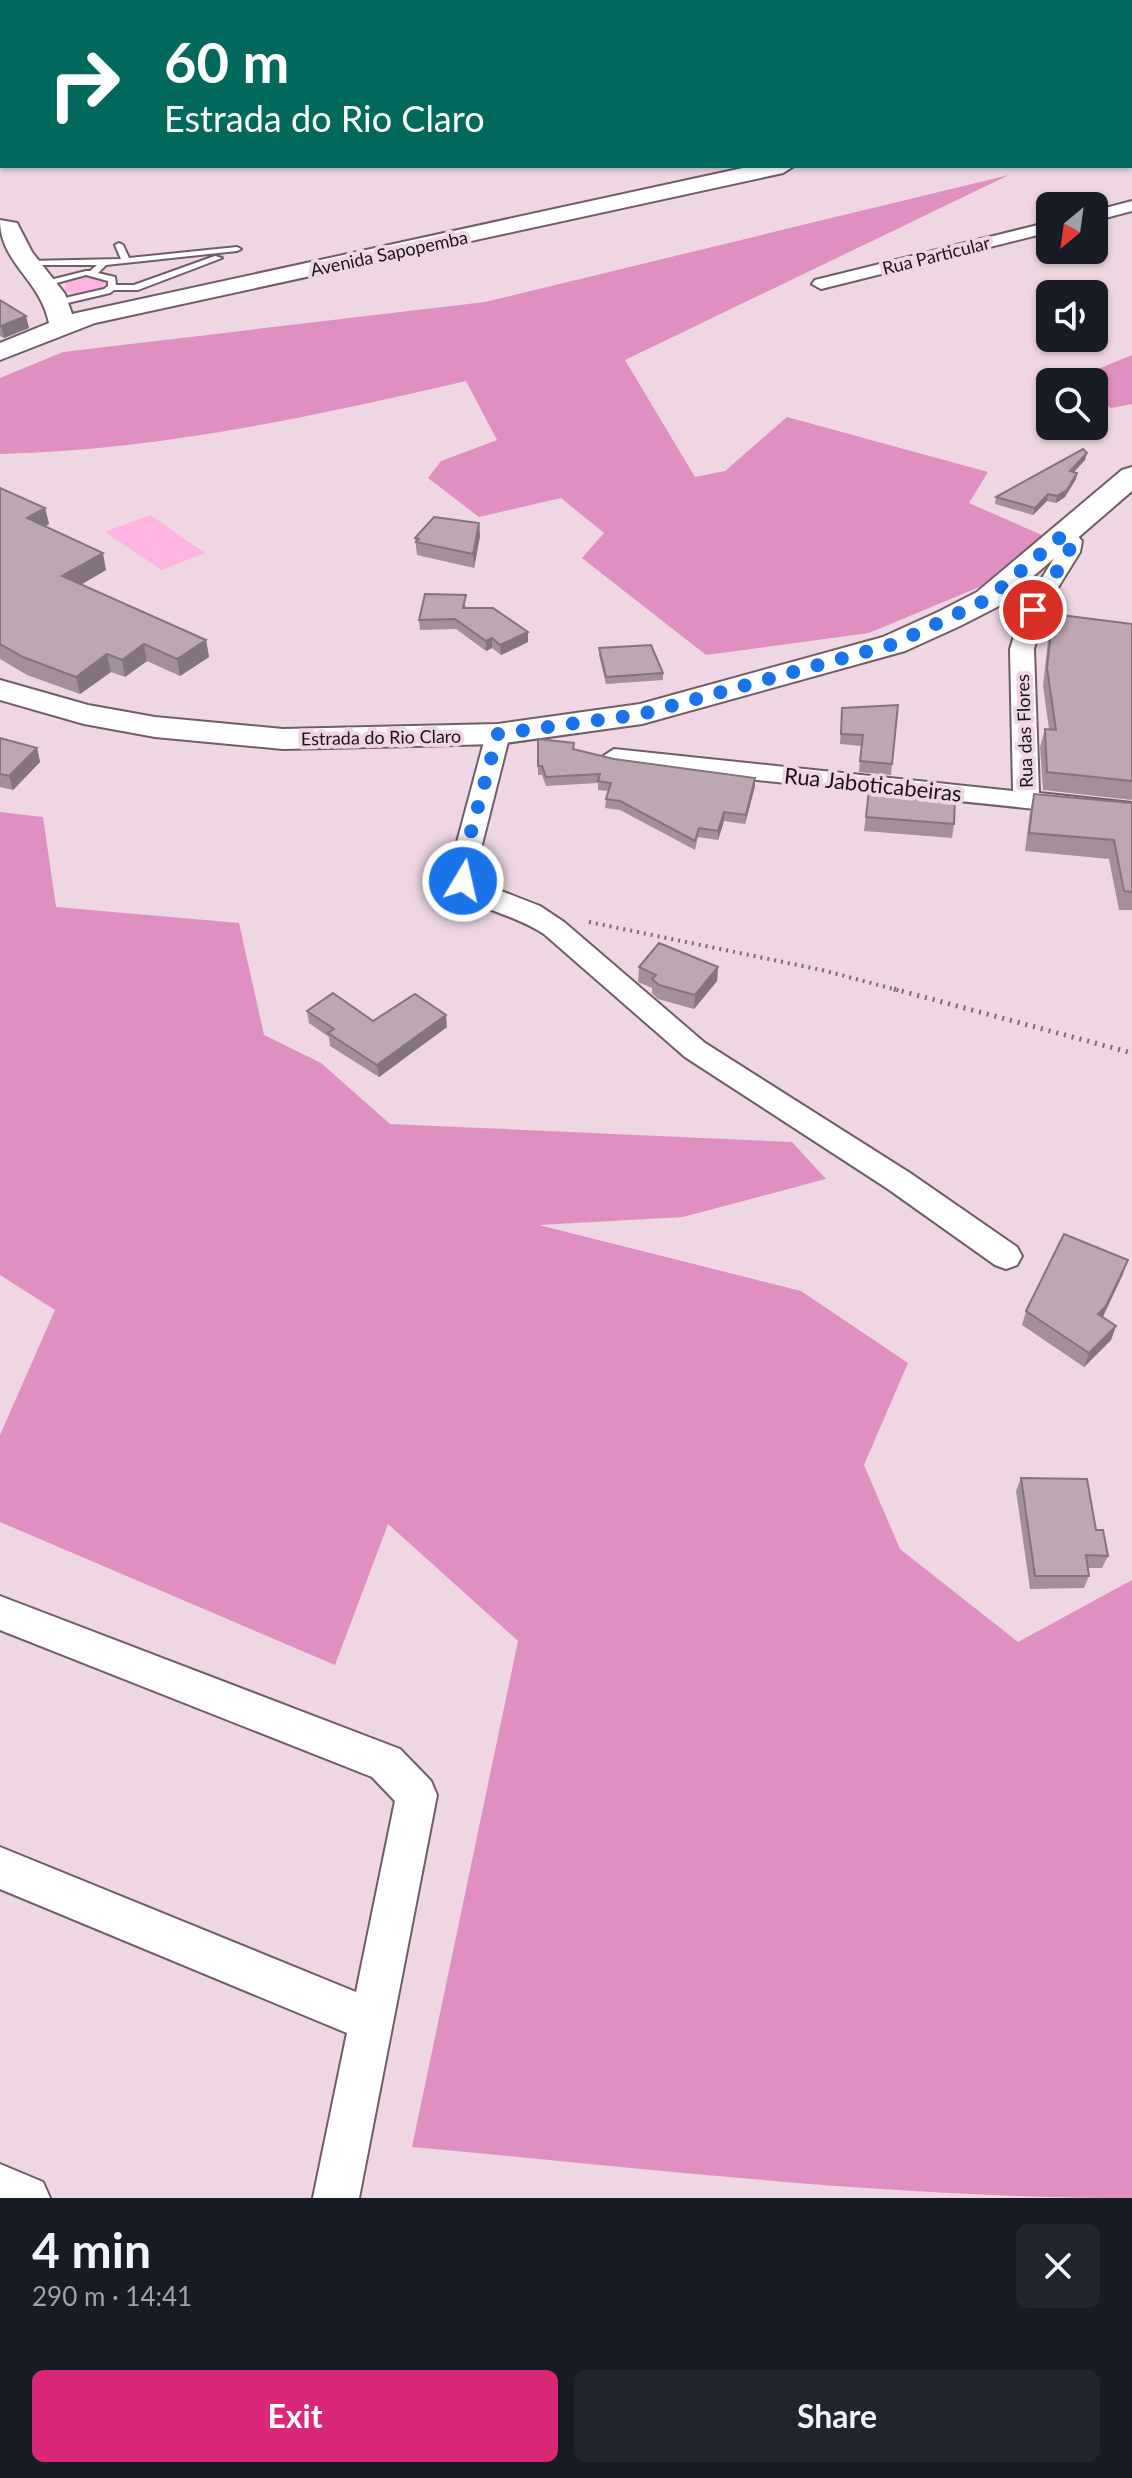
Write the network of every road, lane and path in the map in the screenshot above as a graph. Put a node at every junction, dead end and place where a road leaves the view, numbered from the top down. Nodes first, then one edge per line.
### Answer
1 (772, 168) edge
2 (1132, 206) edge
3 (1108, 212) edge
4 (0, 227) edge
5 (1036, 230) edge
6 (119, 245) dead end
7 (126, 261) junction
8 (27, 263) junction
9 (104, 263) junction
10 (93, 273) junction
11 (821, 284) dead end
12 (112, 287) junction
13 (57, 304) junction
14 (0, 352) edge
15 (1132, 476) edge
16 (1064, 534) junction
17 (0, 690) edge
18 (498, 734) junction
19 (614, 757) edge
20 (1026, 798) junction
21 (1132, 811) edge
22 (581, 920) dead end
23 (1132, 1053) edge
24 (1006, 1256) dead end
25 (0, 1613) edge
26 (0, 1868) edge
27 (372, 2021) junction
28 (0, 2187) edge
29 (27, 2198) edge
30 (336, 2198) edge

1 - 13 main road, Avenida Sapopemba
2 - 3 street
4 - 8 main road
5 - 11 street, Rua Particular
6 - 7 lane
7 - 9 lane
7 - 12 lane
8 - 9 lane
8 - 13 main road
9 - 10 lane
10 - 12 lane
10 - 13 lane
12 - 13 lane
13 - 14 main road, Avenida Sapopemba
15 - 16 main road, Estrada do Rio Claro
16 - 18 main road, Estrada do Rio Claro
16 - 20 street, Rua das Flores
17 - 18 main road, Estrada do Rio Claro
18 - 24 street
19 - 20 street, Rua Jaboticabeiras
20 - 21 street, Rua Jaboticabeiras
22 - 23 path
25 - 27 street
26 - 27 street
27 - 30 street
28 - 29 street

